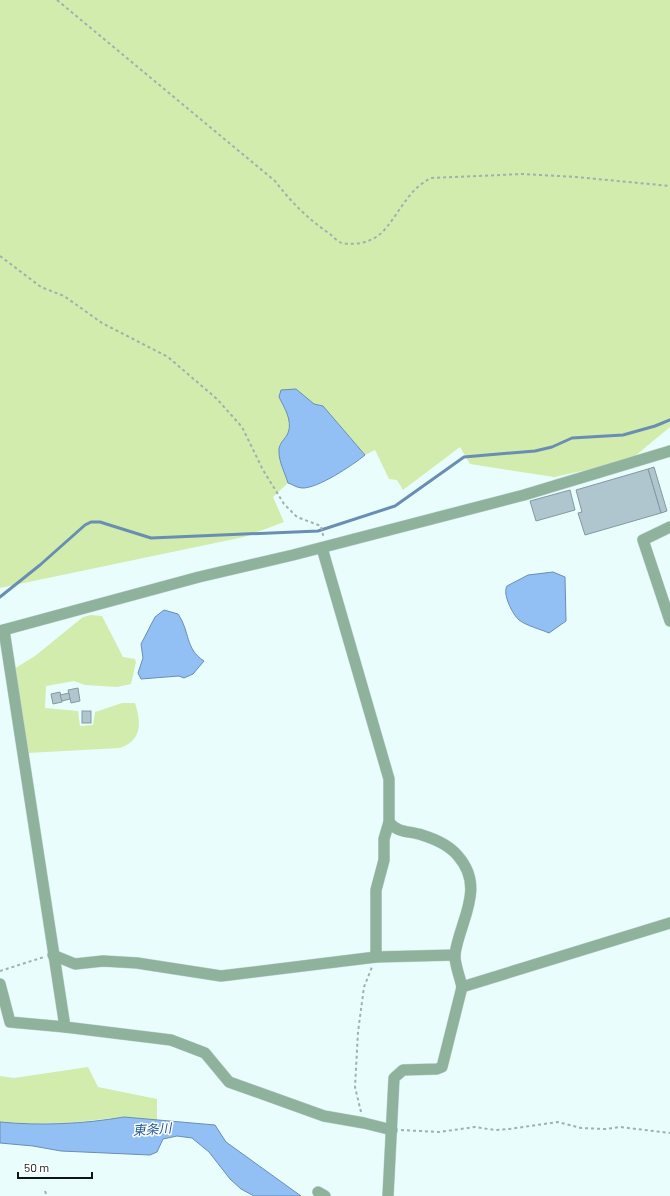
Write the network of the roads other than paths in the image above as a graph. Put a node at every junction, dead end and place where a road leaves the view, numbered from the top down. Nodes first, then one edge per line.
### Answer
1 (670, 451) edge
2 (670, 527) edge
3 (322, 548) junction
4 (670, 621) edge
5 (2, 631) edge
6 (389, 822) junction
7 (670, 923) edge
8 (53, 955) junction
9 (455, 955) junction
10 (376, 957) junction
11 (0, 984) edge
12 (462, 986) junction
13 (65, 1027) junction
14 (392, 1130) junction
15 (388, 1196) edge

1 - 3 street
2 - 4 street
3 - 5 street
3 - 6 street
5 - 8 street
6 - 9 street
6 - 10 street
7 - 12 street
8 - 10 street
8 - 13 street
9 - 10 street
9 - 12 street
11 - 13 street
12 - 14 street
13 - 14 street
14 - 15 street

